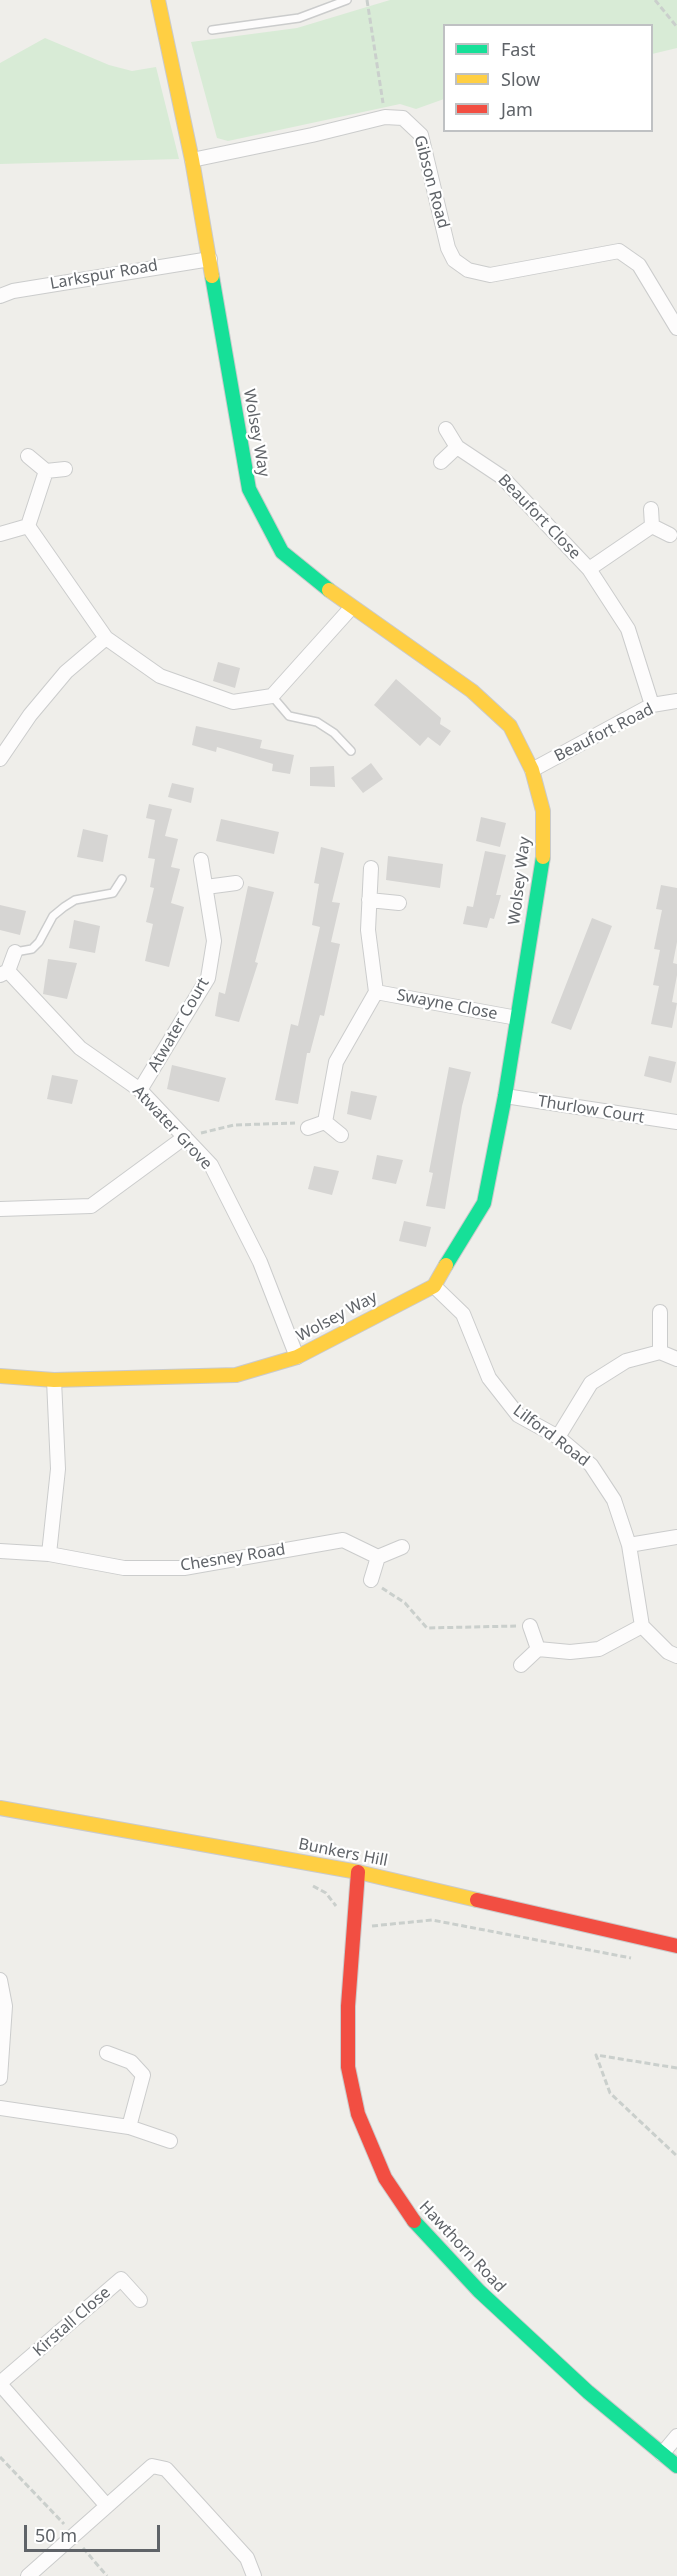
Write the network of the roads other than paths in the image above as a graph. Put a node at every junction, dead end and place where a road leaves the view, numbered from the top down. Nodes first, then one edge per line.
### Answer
1 (158, 0) edge
2 (347, 0) edge
3 (212, 30) dead end
4 (192, 160) junction
5 (210, 259) junction
6 (0, 296) edge
7 (677, 328) edge
8 (446, 429) dead end
9 (457, 447) junction
10 (28, 456) dead end
11 (441, 462) dead end
12 (65, 469) dead end
13 (46, 471) junction
14 (651, 509) dead end
15 (28, 526) junction
16 (652, 526) junction
17 (0, 534) edge
18 (670, 535) dead end
19 (589, 569) junction
20 (351, 608) junction
21 (106, 638) junction
22 (272, 696) junction
23 (677, 701) edge
24 (652, 705) junction
25 (351, 751) dead end
26 (0, 759) edge
27 (532, 770) junction
28 (201, 861) dead end
29 (371, 868) dead end
30 (122, 879) dead end
31 (236, 883) dead end
32 (206, 887) junction
33 (369, 900) junction
34 (399, 903) dead end
35 (15, 952) joint
36 (4, 973) edge
37 (376, 992) junction
38 (517, 1018) junction
39 (140, 1090) junction
40 (505, 1096) junction
41 (325, 1122) junction
42 (677, 1122) edge
43 (308, 1128) road end
44 (341, 1135) dead end
45 (185, 1137) junction
46 (0, 1209) edge
47 (434, 1286) junction
48 (660, 1312) dead end
49 (660, 1352) junction
50 (297, 1357) junction
51 (677, 1359) edge
52 (0, 1376) edge
53 (54, 1380) junction
54 (558, 1437) junction
55 (677, 1537) edge
56 (629, 1545) junction
57 (402, 1548) dead end
58 (0, 1551) edge
59 (49, 1554) junction
60 (378, 1557) junction
61 (371, 1580) road end
62 (530, 1626) road end
63 (642, 1626) junction
64 (538, 1649) junction
65 (677, 1656) edge
66 (521, 1665) dead end
67 (0, 1808) edge
68 (357, 1872) junction
69 (677, 1946) edge
70 (0, 1980) edge
71 (107, 2053) dead end
72 (0, 2078) edge
73 (0, 2108) edge
74 (129, 2127) junction
75 (170, 2141) dead end
76 (140, 2300) dead end
77 (0, 2384) edge
78 (677, 2436) edge
79 (662, 2454) junction
80 (677, 2466) edge
81 (107, 2506) junction
82 (28, 2576) edge
83 (254, 2576) edge

1 - 4 street, Wolsey Way
2 - 3 lane
4 - 5 street, Wolsey Way
4 - 7 street, Gibson Road
5 - 6 street, Larkspur Road
5 - 20 street, Wolsey Way
8 - 9 street, Beaufort Close
9 - 11 street
9 - 19 street, Beaufort Close
10 - 13 street
12 - 13 street
13 - 15 street
14 - 16 street
15 - 17 street
15 - 21 street
16 - 18 street
16 - 19 street, Beaufort Close
19 - 24 street, Beaufort Close
20 - 22 street
20 - 27 street, Wolsey Way
21 - 22 street
21 - 26 street
22 - 25 lane
23 - 24 street, Beaufort Road
24 - 27 street, Beaufort Road
27 - 38 street, Wolsey Way
28 - 32 street, Atwater Court
29 - 33 street, Swayne Close
30 - 35 lane
31 - 32 street
32 - 39 street, Atwater Court
33 - 34 street
33 - 37 street, Swayne Close
35 - 36 street, Atwater Grove
36 - 39 street, Atwater Grove
37 - 38 street, Swayne Close
37 - 41 street, Swayne Close
38 - 40 street, Wolsey Way
39 - 45 street, Atwater Grove
40 - 42 street, Thurlow Court
40 - 47 street, Wolsey Way
41 - 43 street
41 - 44 street
45 - 46 street
45 - 50 street, Atwater Grove
47 - 50 street, Wolsey Way
47 - 54 street, Lilford Road
48 - 49 street
49 - 51 street
49 - 54 street
50 - 53 street, Wolsey Way
52 - 53 street, Wolsey Way
53 - 59 street
54 - 56 street, Lilford Road
55 - 56 street
56 - 63 street, Lilford Road
57 - 60 street
58 - 59 street, Chesney Road
59 - 60 street, Chesney Road
60 - 61 street
62 - 64 street
63 - 64 street
63 - 65 street
64 - 66 street
67 - 68 street, Bunkers Hill
68 - 69 street, Bunkers Hill
68 - 79 street, Hawthorn Road
70 - 72 street
71 - 74 street
73 - 74 street
74 - 75 street
76 - 77 street, Kirstall Close
77 - 81 street, Kirstall Close
78 - 79 street
79 - 80 street, Hawthorn Road
81 - 82 street
81 - 83 street

